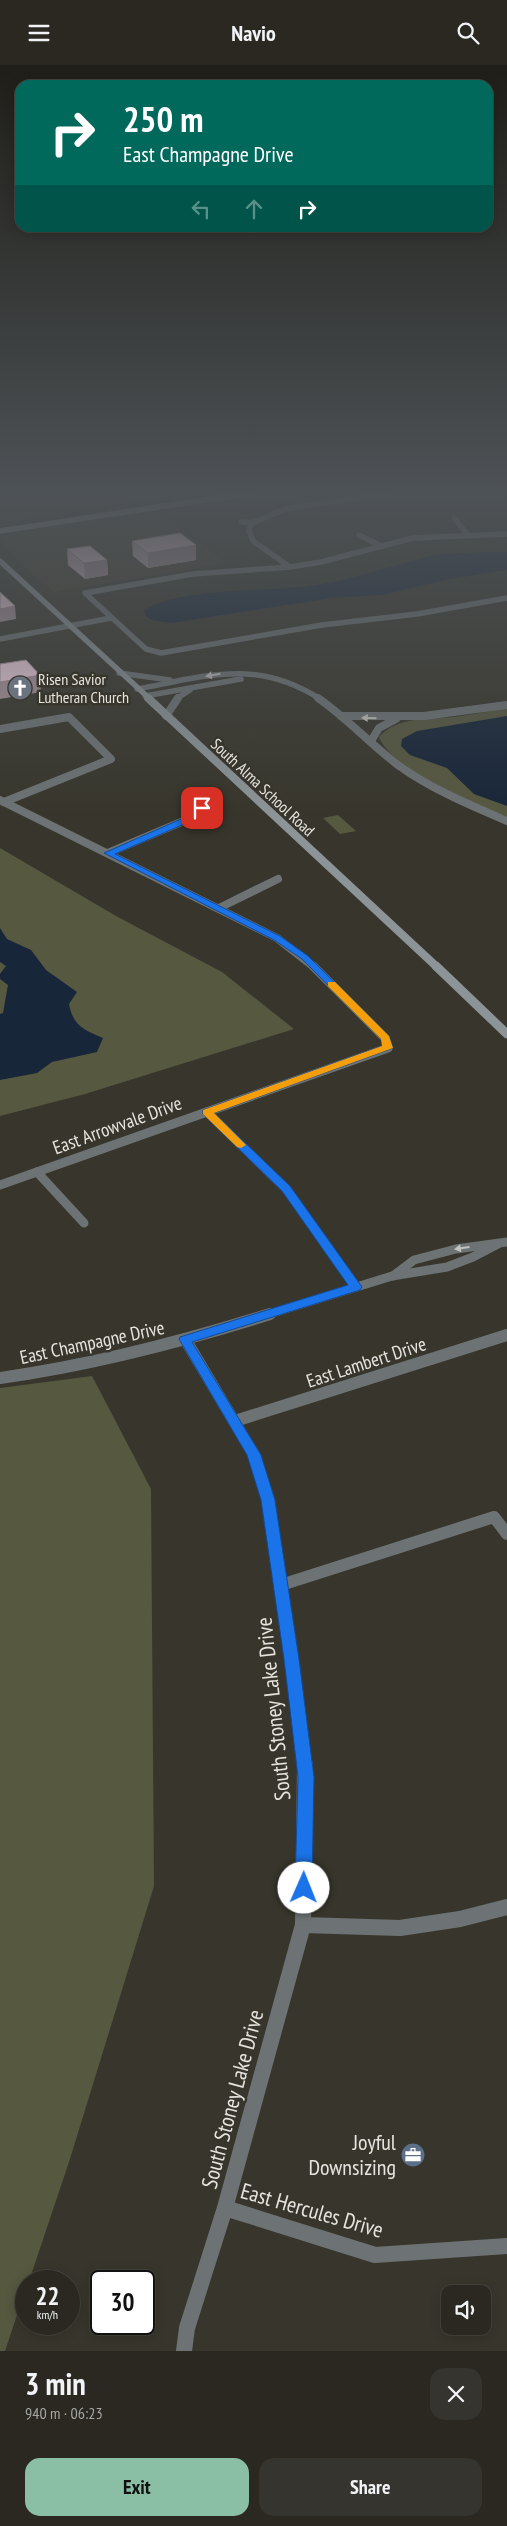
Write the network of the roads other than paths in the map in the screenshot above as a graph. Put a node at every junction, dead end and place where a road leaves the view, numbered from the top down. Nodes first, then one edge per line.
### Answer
1 (41, 599) edge
2 (91, 599) edge
3 (503, 599) edge
4 (112, 618) junction
5 (118, 623) junction
6 (71, 627) junction
7 (0, 639) edge
8 (119, 673) junction
9 (238, 676) junction
10 (193, 679) junction
11 (200, 685) junction
12 (137, 689) junction
13 (145, 696) junction
14 (507, 705) edge
15 (166, 716) junction
16 (341, 716) junction
17 (397, 719) junction
18 (0, 729) edge
19 (371, 741) junction
20 (2, 801) edge
21 (202, 808) dead end
22 (507, 821) edge
23 (108, 853) junction
24 (278, 879) dead end
25 (219, 908) junction
26 (507, 1034) edge
27 (207, 1112) junction
28 (37, 1172) junction
29 (0, 1185) edge
30 (84, 1223) dead end
31 (503, 1243) edge
32 (440, 1253) junction
33 (451, 1265) junction
34 (392, 1277) junction
35 (356, 1287) junction
36 (507, 1335) edge
37 (185, 1339) junction
38 (0, 1378) edge
39 (235, 1421) junction
40 (507, 1534) edge
41 (281, 1585) junction
42 (507, 1907) edge
43 (303, 1925) junction
44 (225, 2208) junction
45 (507, 2245) edge
46 (184, 2351) edge

1 - 6 main road, South Alma School Road
2 - 4 street
3 - 5 street
4 - 5 street
4 - 6 street
5 - 6 street
6 - 7 street
6 - 8 main road, South Alma School Road
8 - 10 street
8 - 12 main road, South Alma School Road
9 -> 10 street
9 - 11 street
9 - 16 street
10 - 11 street
10 - 12 street
11 - 13 street
11 - 15 street
12 - 13 main road, South Alma School Road
13 - 15 main road, South Alma School Road
14 - 17 street
15 - 26 main road, South Alma School Road
17 -> 16 street
16 - 19 street
17 - 19 street
18 - 20 street
19 - 22 street
20 - 23 street
21 - 23 street
23 - 25 street
24 - 25 street
25 - 27 street, East Arrowvale Drive
27 - 28 street, East Arrowvale Drive
27 - 35 street
28 - 29 street, East Arrowvale Drive
28 - 30 street
31 -> 32 street, East Champagne Drive
31 - 33 street, East Champagne Drive
32 - 33 street
32 - 34 street, East Champagne Drive
33 - 34 street, East Champagne Drive
34 - 35 street, East Champagne Drive
35 - 37 street, East Champagne Drive
36 - 39 street, East Lambert Drive
37 - 38 street, East Champagne Drive
37 - 39 street, South Stoney Lake Drive
39 - 41 street, South Stoney Lake Drive
40 - 41 street
41 - 43 street, South Stoney Lake Drive
42 - 43 street
43 - 44 street, South Stoney Lake Drive
44 - 45 street, East Hercules Drive
44 - 46 street, South Stoney Lake Drive

